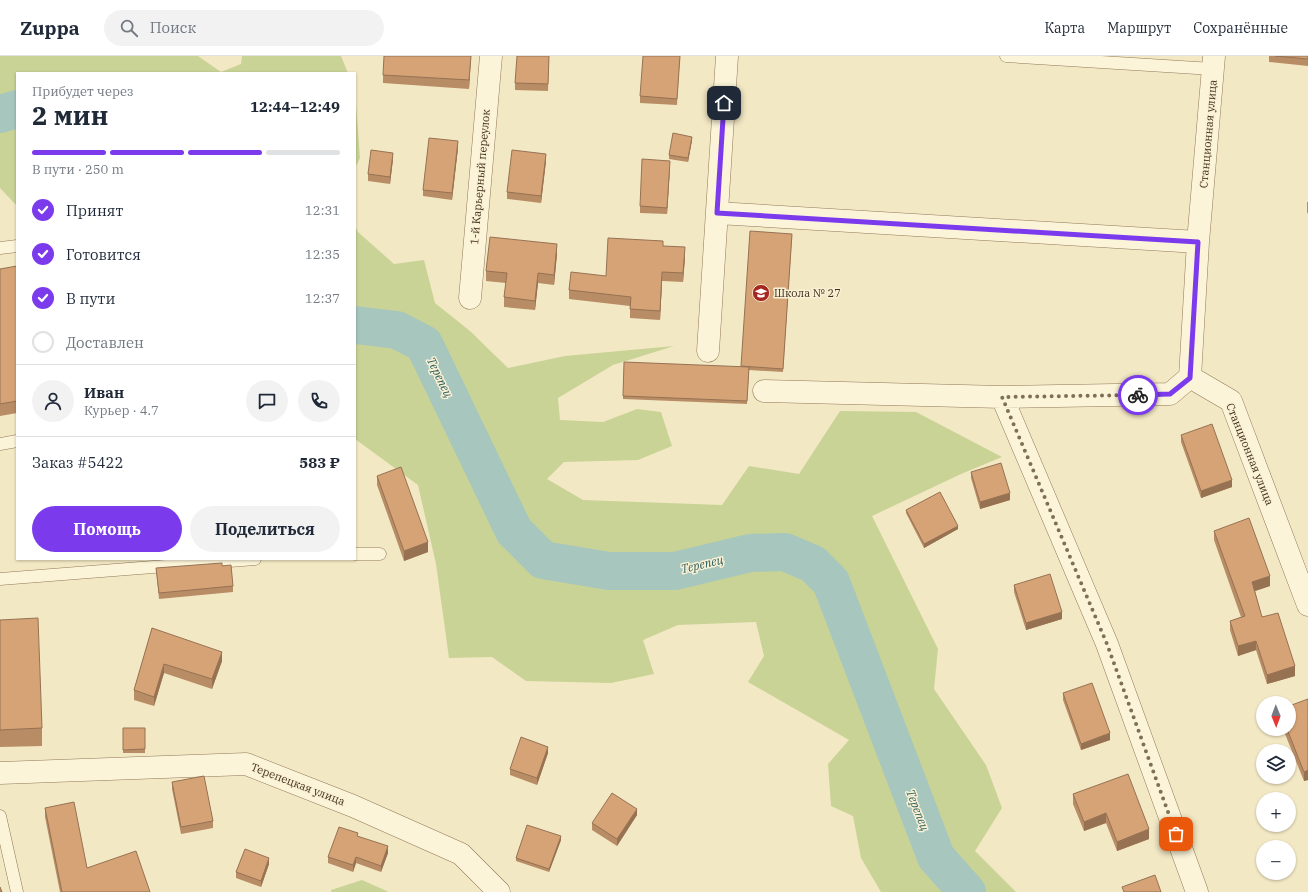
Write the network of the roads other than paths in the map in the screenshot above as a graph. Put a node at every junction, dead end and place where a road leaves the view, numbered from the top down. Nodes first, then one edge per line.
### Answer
1 (491, 56) edge
2 (727, 56) edge
3 (1006, 56) edge
4 (1214, 63) edge
5 (717, 213) junction
6 (1198, 242) junction
7 (16, 246) edge
8 (0, 248) edge
9 (470, 298) dead end
10 (708, 352) dead end
11 (1190, 378) junction
12 (764, 391) dead end
13 (1002, 397) junction
14 (16, 440) edge
15 (0, 444) edge
16 (356, 554) edge
17 (380, 554) dead end
18 (242, 560) edge
19 (1303, 577) edge
20 (0, 579) edge
21 (1308, 605) edge
22 (0, 774) edge
23 (0, 816) edge
24 (17, 892) edge
25 (499, 892) edge
26 (1197, 892) edge

1 - 9 street, 1-й Карьерный переулок
2 - 5 street
3 - 4 lane
4 - 6 street, Станционная улица
5 - 6 street
5 - 10 street
6 - 11 street, Станционная улица
7 - 8 lane
11 - 13 street
11 - 19 street, Станционная улица
12 - 13 street
13 - 26 street
14 - 15 lane
16 - 17 lane
18 - 20 lane
19 - 21 street, Станционная улица
22 - 25 street, Терепецкая улица
23 - 24 lane

